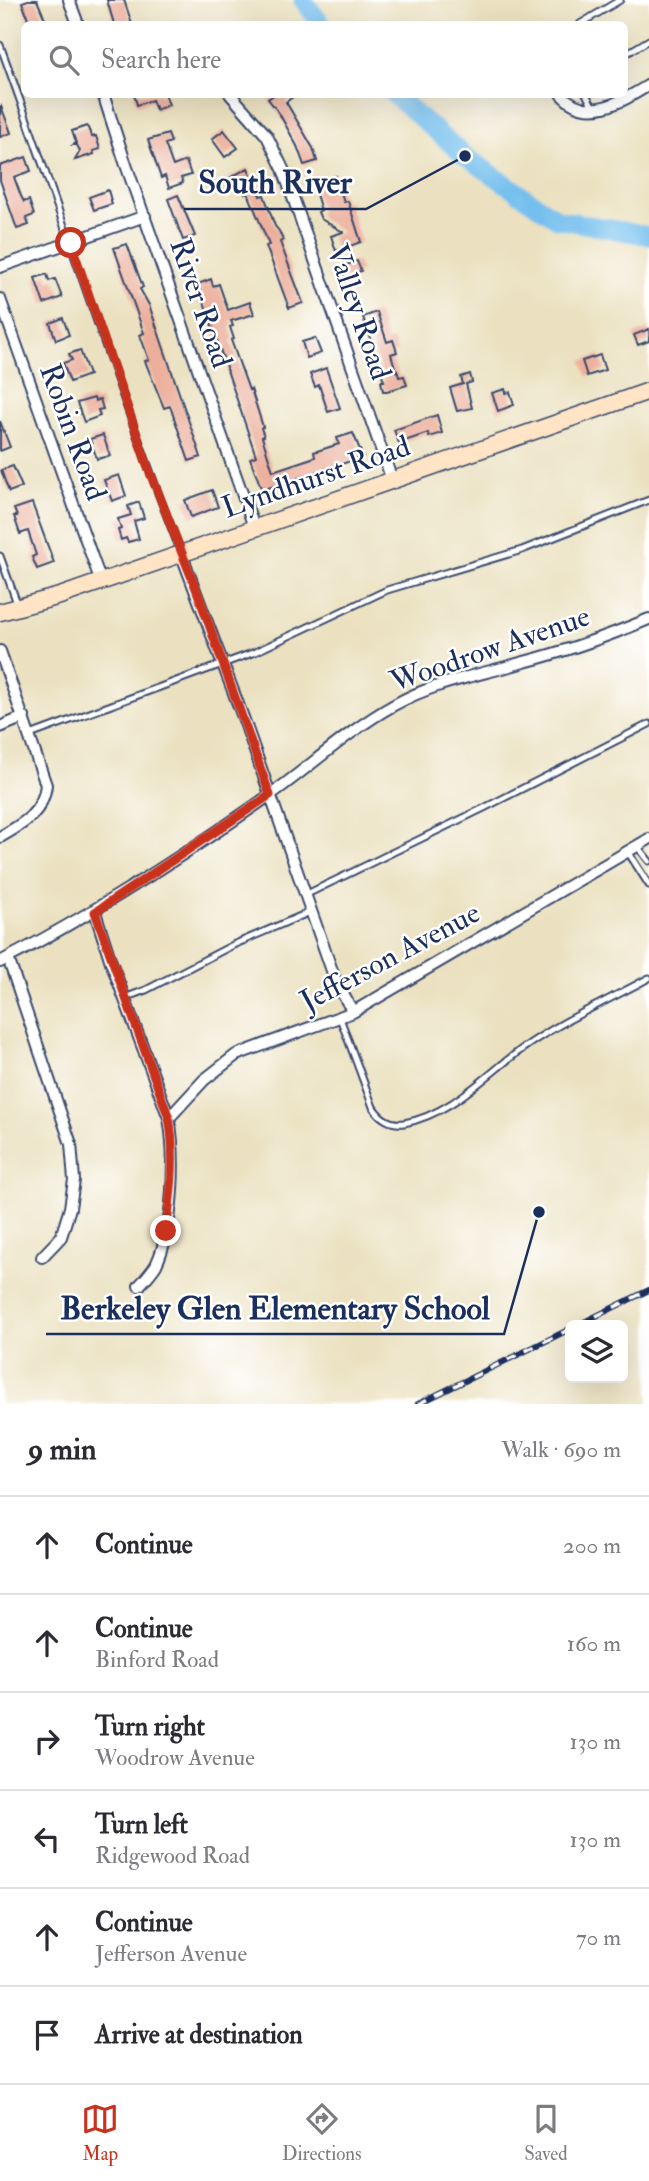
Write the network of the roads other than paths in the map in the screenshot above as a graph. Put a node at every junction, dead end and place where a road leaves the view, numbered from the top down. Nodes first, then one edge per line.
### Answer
1 (69, 0) edge
2 (620, 0) edge
3 (77, 21) edge
4 (585, 21) edge
5 (649, 40) edge
6 (0, 45) edge
7 (628, 53) edge
8 (649, 85) edge
9 (104, 98) edge
10 (234, 98) edge
11 (566, 98) edge
12 (588, 98) edge
13 (594, 109) junction
14 (145, 216) junction
15 (71, 243) junction
16 (0, 267) edge
17 (0, 299) edge
18 (649, 391) edge
19 (392, 480) junction
20 (649, 500) edge
21 (254, 527) junction
22 (181, 553) junction
23 (0, 556) edge
24 (101, 582) junction
25 (19, 609) junction
26 (0, 612) edge
27 (649, 619) edge
28 (0, 651) edge
29 (223, 663) junction
30 (24, 717) junction
31 (649, 724) edge
32 (0, 727) edge
33 (30, 735) junction
34 (270, 795) junction
35 (0, 837) edge
36 (649, 839) edge
37 (633, 849) junction
38 (649, 861) edge
39 (649, 885) edge
40 (305, 895) junction
41 (95, 912) junction
42 (310, 912) junction
43 (4, 960) edge
44 (649, 978) edge
45 (124, 998) junction
46 (353, 1012) junction
47 (340, 1018) junction
48 (169, 1118) junction
49 (42, 1257) dead end
50 (139, 1286) dead end

1 - 3 street
2 - 4 lane
5 - 7 lane
6 - 15 lane
8 - 13 street
9 - 14 street, River Road
10 - 19 street, Valley Road
11 - 13 street
12 - 13 lane
14 - 15 street
14 - 21 street, River Road
15 - 16 street
15 - 22 lane
17 - 24 street, Robin Road
18 - 19 main road, Lyndhurst Road
19 - 21 main road, Lyndhurst Road
20 - 29 lane
21 - 22 main road, Lyndhurst Road
22 - 24 main road, Lyndhurst Road
22 - 29 street
23 - 25 lane
24 - 25 main road, Lyndhurst Road
25 - 26 main road, Lyndhurst Road
27 - 34 street, Woodrow Avenue
28 - 30 street
29 - 33 lane
29 - 34 street
30 - 32 street
30 - 33 street
31 - 40 lane
33 - 35 street
34 - 40 street
34 - 41 street, Woodrow Avenue
36 - 37 street, Jefferson Avenue
37 - 38 lane
37 - 39 lane
37 - 46 street, Jefferson Avenue
40 - 42 street
41 - 43 street, Woodrow Avenue
41 - 45 street
42 - 45 lane
42 - 46 street
43 - 49 street
44 - 47 lane
45 - 48 street
46 - 47 street, Jefferson Avenue
47 - 48 street, Jefferson Avenue
48 - 50 street

